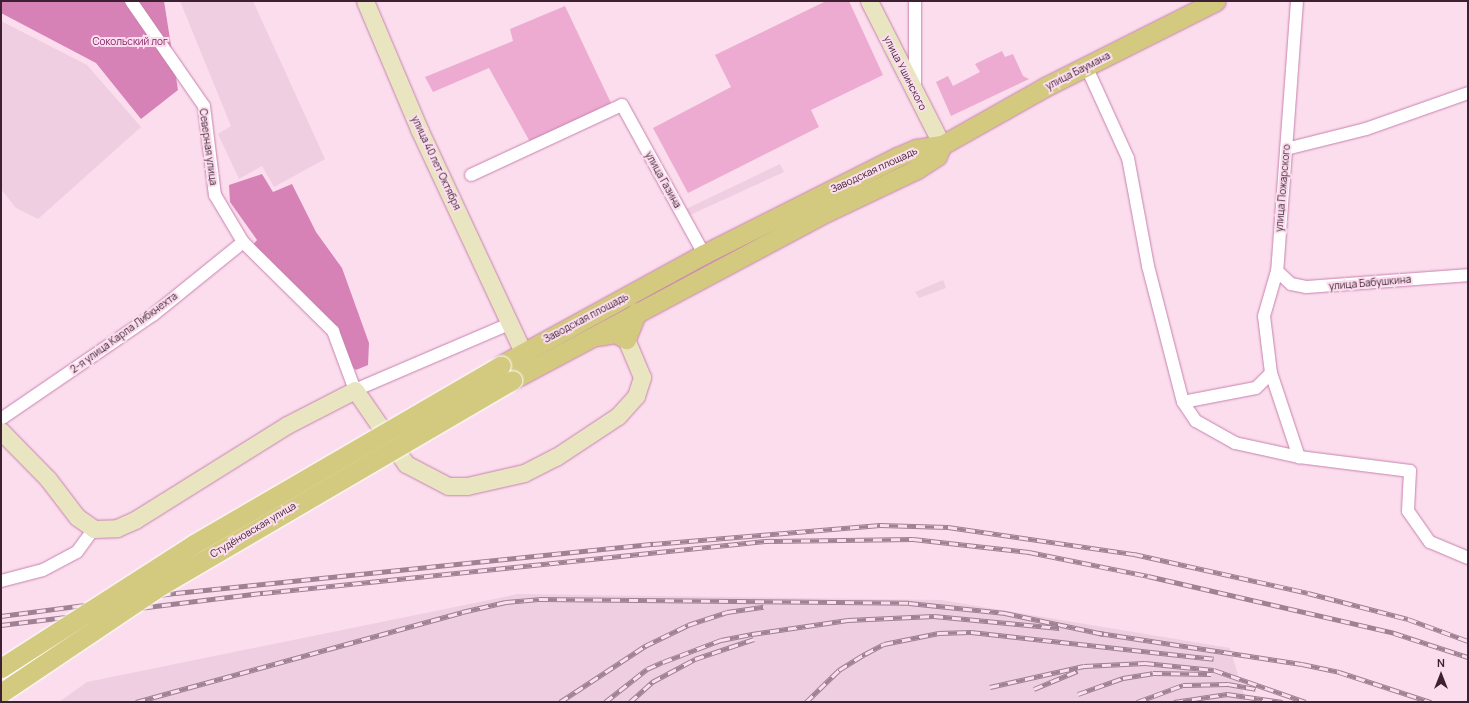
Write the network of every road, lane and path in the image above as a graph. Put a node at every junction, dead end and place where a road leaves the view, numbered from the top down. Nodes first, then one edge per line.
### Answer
1 (131, 1) edge
2 (364, 1) edge
3 (869, 1) edge
4 (915, 1) edge
5 (1216, 1) edge
6 (1297, 1) edge
7 (1086, 66) junction
8 (915, 92) junction
9 (1468, 93) edge
10 (942, 145) junction
11 (1286, 149) junction
12 (471, 175) dead end
13 (243, 242) junction
14 (704, 254) junction
15 (1277, 271) junction
16 (1468, 275) edge
17 (637, 312) junction
18 (509, 324) junction
19 (626, 339) junction
20 (582, 341) junction
21 (523, 352) junction
22 (507, 372) junction
23 (1271, 373) junction
24 (355, 390) junction
25 (1183, 402) junction
26 (1, 419) edge
27 (1, 431) edge
28 (1299, 457) junction
29 (94, 530) junction
30 (1468, 558) edge
31 (1, 581) edge
32 (1, 668) edge
33 (1, 693) edge

1 - 13 street, Северная улица
2 - 18 street, улица 40 лет Октября
3 - 8 street, улица Ушинского
4 - 8 street
5 - 7 main road, улица Баумана
6 - 11 street, улица Пожарского
7 - 10 main road, улица Баумана
7 - 25 street
8 - 10 street, улица Ушинского
9 - 11 street
10 - 14 main road, Заводская площадь
10 - 17 main road, Заводская площадь
11 - 15 street, улица Пожарского
12 - 14 street, улица Газина
13 - 24 street
13 - 26 street, 2-я улица Карла Либкнехта
14 - 21 main road, Заводская площадь
15 - 16 street, улица Бабушкина
15 - 23 street, улица Пожарского
17 - 19 main road
17 - 20 main road, Заводская площадь
18 - 21 street, улица 40 лет Октября
18 - 24 street
19 - 20 main road
19 - 24 street
20 - 22 main road, Заводская площадь
21 - 22 main road, Заводская площадь
22 - 32 main road, Студёновская улица, bridge
22 - 33 main road, Студёновская улица, bridge
23 - 25 street
23 - 28 street, улица Пожарского
24 - 29 street
25 - 28 street
27 - 29 street
28 - 30 street
29 - 31 street

